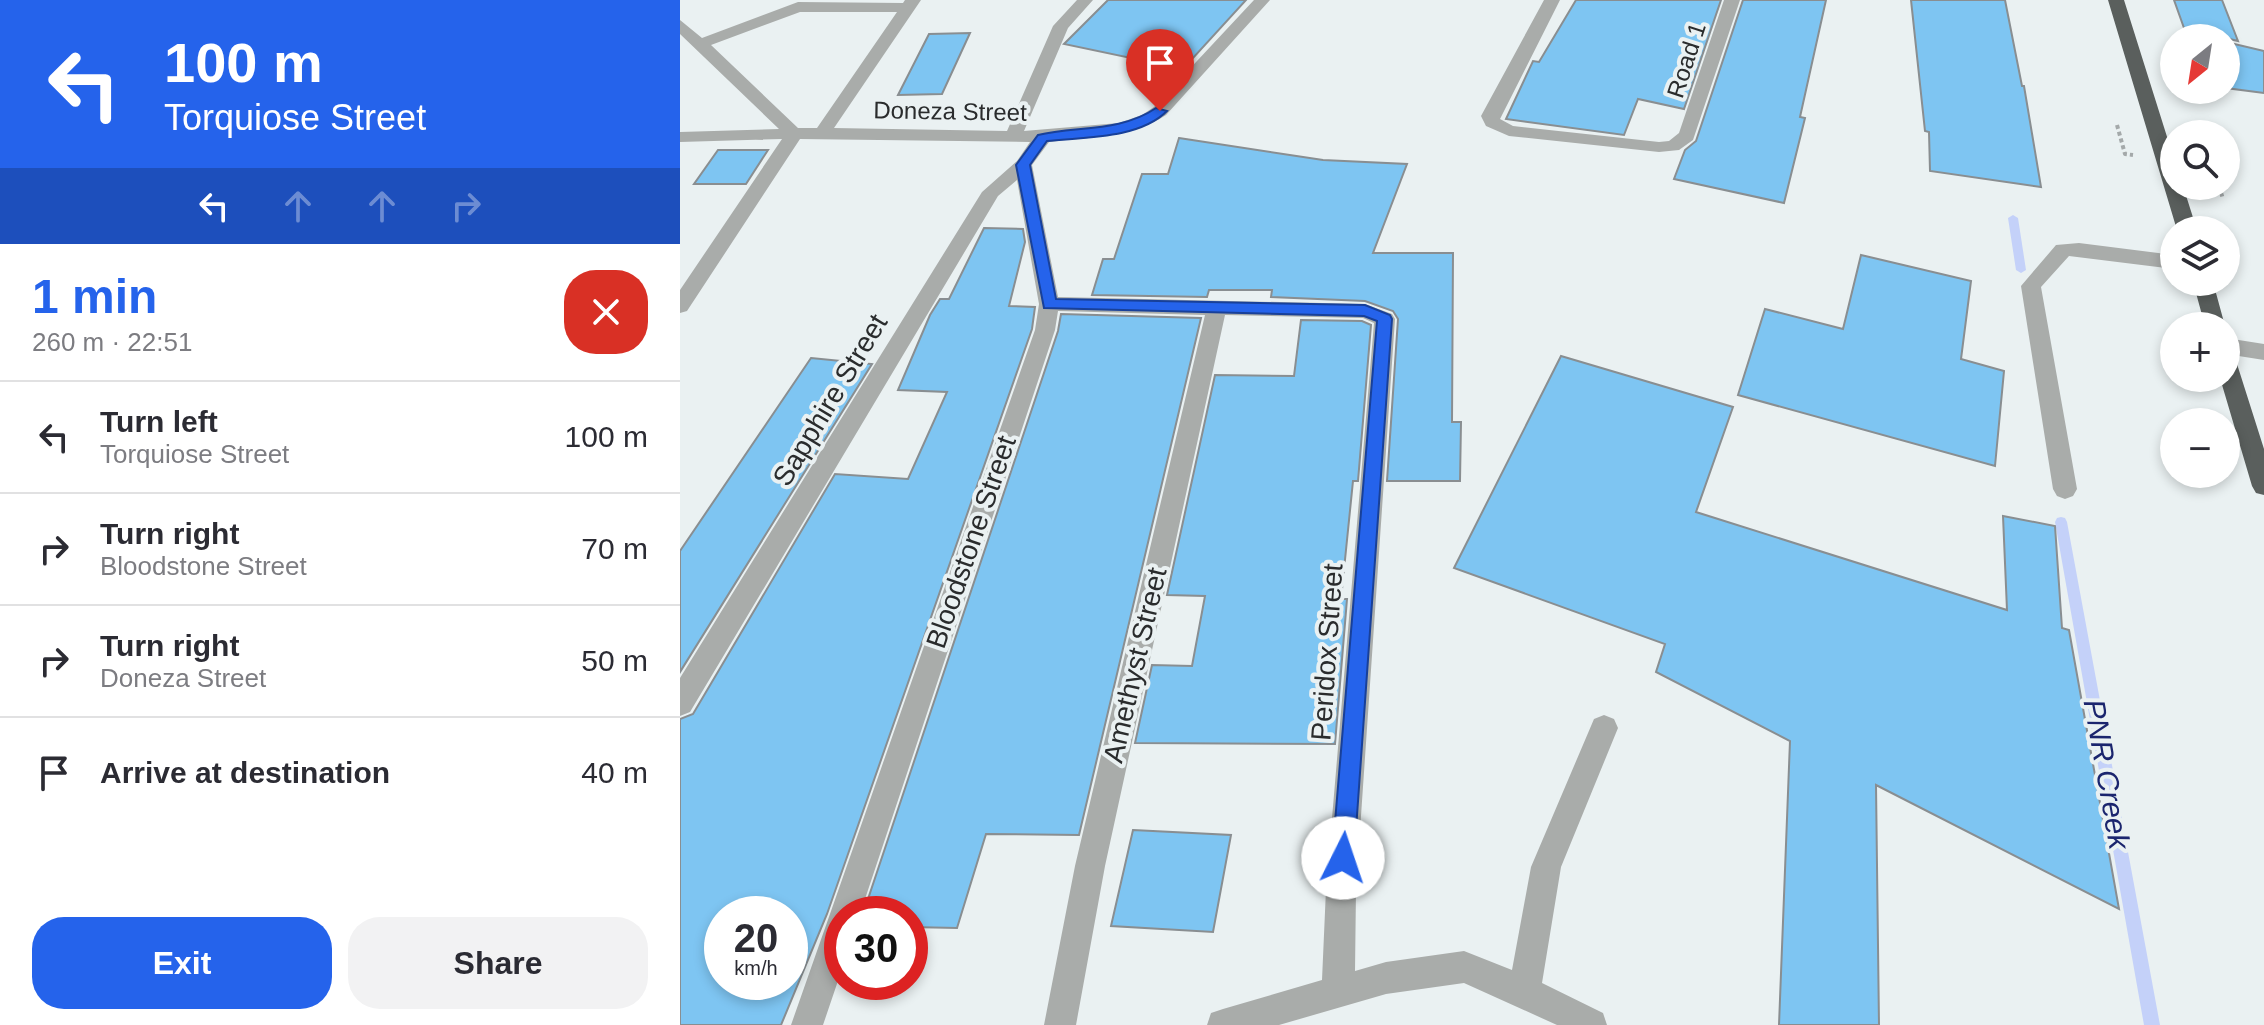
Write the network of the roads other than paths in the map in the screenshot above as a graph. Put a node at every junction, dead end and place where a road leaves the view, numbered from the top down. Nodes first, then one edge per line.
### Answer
1 (1085, 0) edge
2 (1262, 0) edge
3 (1552, 0) edge
4 (1732, 0) edge
5 (2116, 0) edge
6 (911, 4) edge
7 (680, 25) edge
8 (700, 44) junction
9 (822, 133) junction
10 (794, 134) junction
11 (1014, 135) junction
12 (680, 137) edge
13 (1043, 137) junction
14 (1023, 165) junction
15 (2183, 216) edge
16 (2160, 260) edge
17 (1049, 304) junction
18 (680, 306) edge
19 (1217, 306) junction
20 (2240, 348) edge
21 (2264, 352) edge
22 (2235, 392) edge
23 (2264, 486) edge
24 (2065, 489) dead end
25 (680, 703) edge
26 (1604, 728) dead end
27 (851, 896) edge
28 (824, 975) edge
29 (1338, 990) junction
30 (1524, 991) junction
31 (807, 1025) edge
32 (1060, 1025) edge
33 (1223, 1025) edge
34 (1591, 1025) edge

1 - 11 street
2 - 13 street, Doneza Street
3 - 4 street, Road 1
5 - 15 highway
6 - 8 street
6 - 9 street
7 - 8 street
8 - 10 street
9 - 10 street, Doneza Street
9 - 11 street, Doneza Street
10 - 12 street, Doneza Street
10 - 18 street
11 - 13 street, Doneza Street
13 - 14 street, Sapphire Street
14 - 17 street, Bloodstone Street
14 - 25 street, Sapphire Street
16 - 24 street
17 - 19 street
17 - 27 street, Bloodstone Street
19 - 29 street, Peridox Street
19 - 32 street, Amethyst Street
20 - 21 street
22 - 23 highway
26 - 30 street
28 - 31 street
29 - 30 street
29 - 33 street
30 - 34 street

